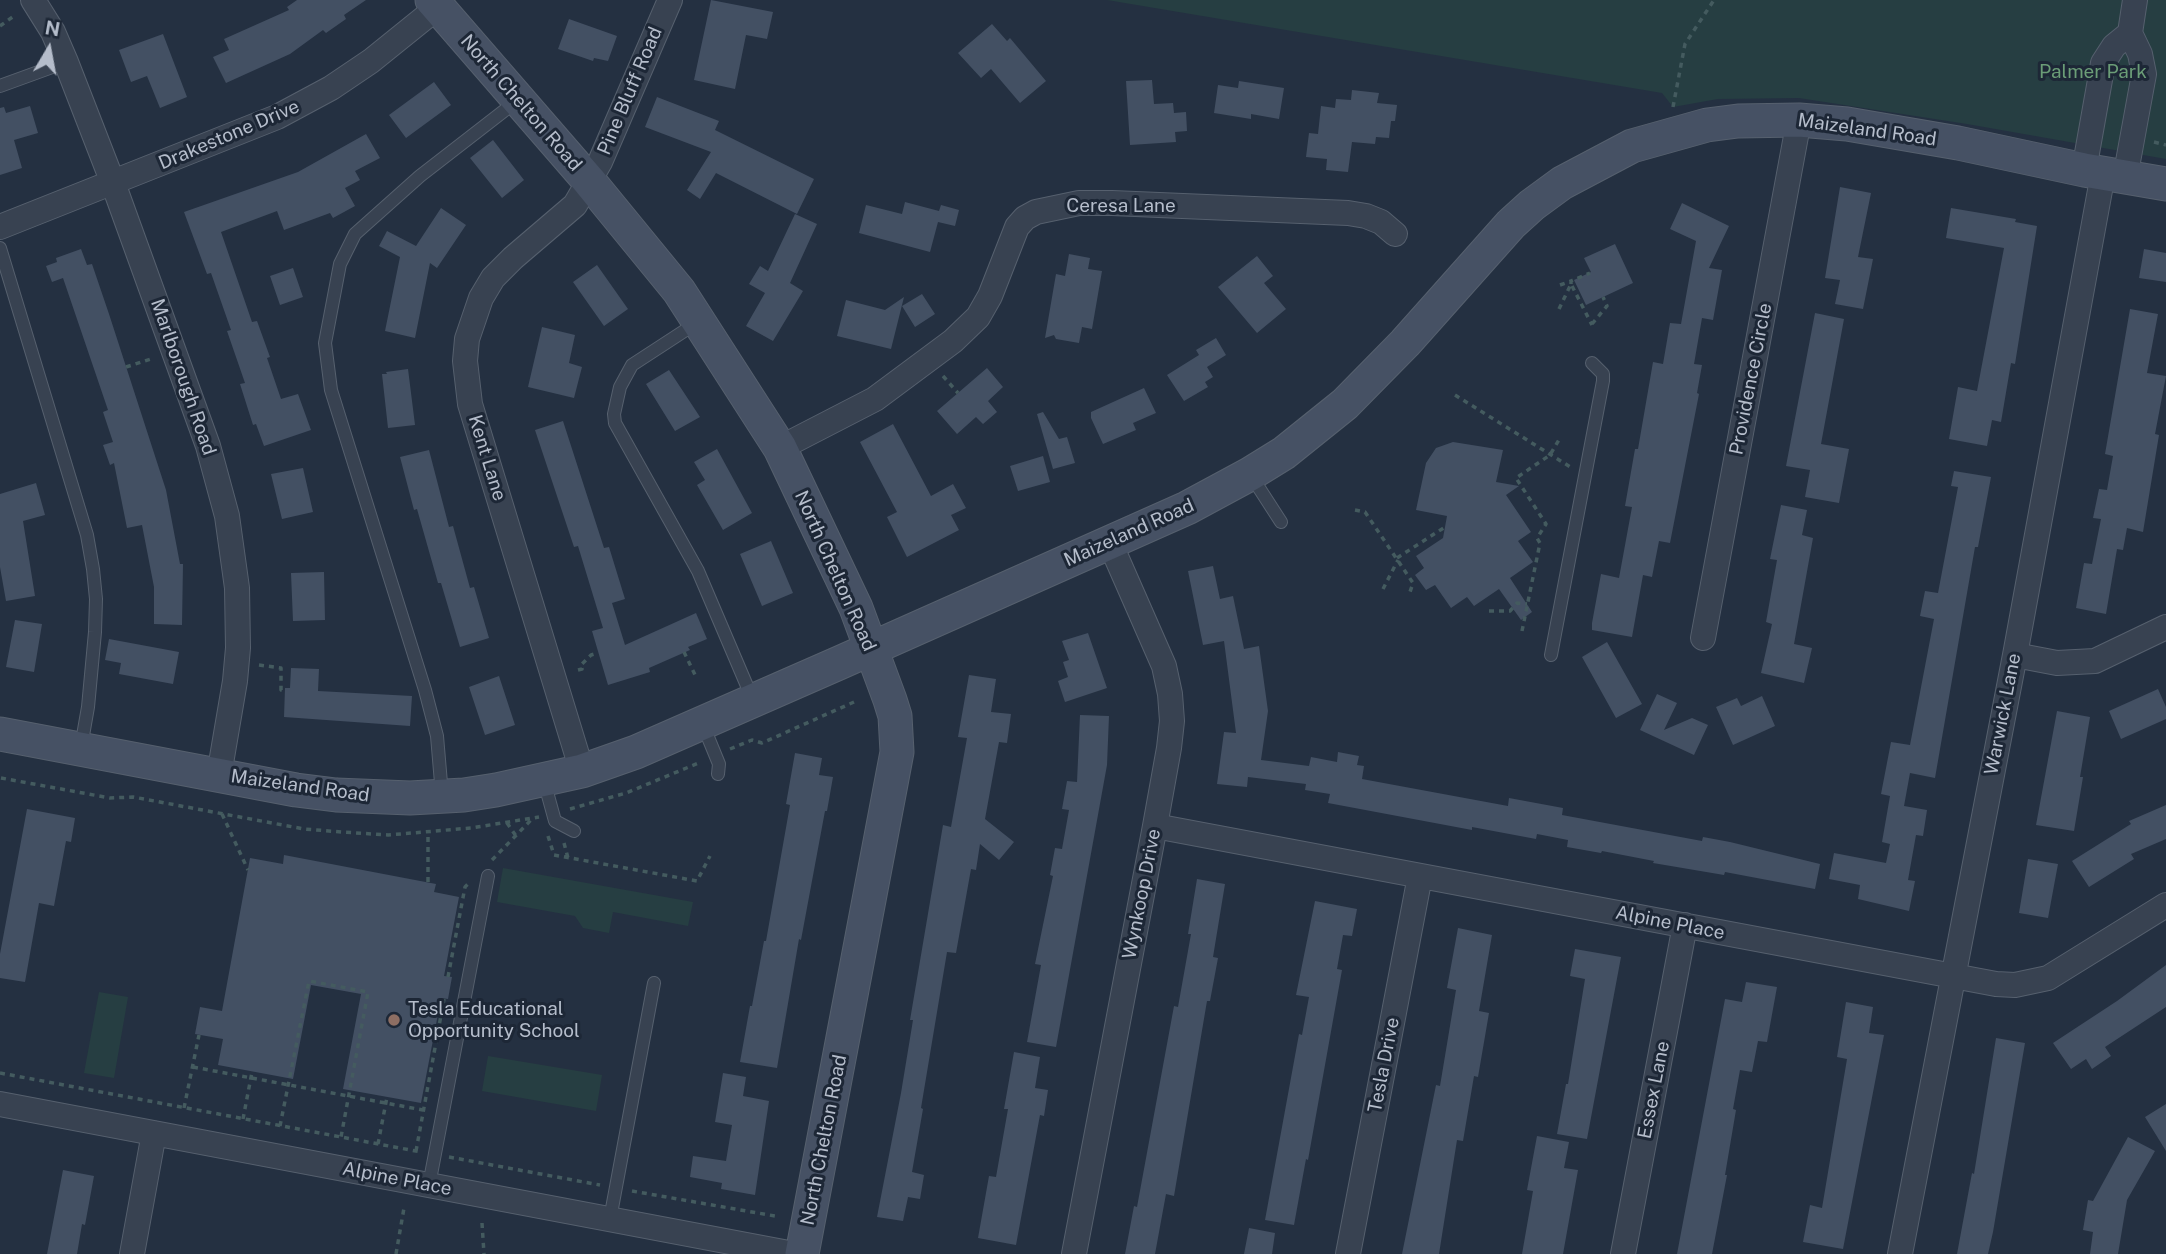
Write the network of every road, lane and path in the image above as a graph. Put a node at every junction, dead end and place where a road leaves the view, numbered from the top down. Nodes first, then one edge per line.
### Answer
1 (33, 0) edge
2 (670, 0) edge
3 (1714, 0) edge
4 (2136, 0) edge
5 (435, 4) edge
6 (14, 16) dead end
7 (0, 26) edge
8 (2130, 33) junction
9 (66, 62) junction
10 (0, 86) edge
11 (518, 100) junction
12 (1799, 120) junction
13 (1670, 134) junction
14 (2154, 142) dead end
15 (2166, 145) edge
16 (2104, 174) junction
17 (589, 181) junction
18 (113, 183) junction
19 (2166, 184) edge
20 (0, 227) edge
21 (1395, 234) dead end
22 (0, 248) edge
23 (1590, 273) dead end
24 (1571, 282) junction
25 (1560, 285) dead end
26 (1603, 297) dead end
27 (1559, 309) dead end
28 (698, 322) junction
29 (151, 359) dead end
30 (1592, 363) dead end
31 (126, 367) dead end
32 (1455, 395) dead end
33 (1560, 438) dead end
34 (780, 449) junction
35 (1550, 454) junction
36 (1573, 469) dead end
37 (1250, 474) junction
38 (1354, 510) dead end
39 (1281, 522) dead end
40 (1445, 527) dead end
41 (1110, 542) junction
42 (1397, 559) junction
43 (1384, 589) dead end
44 (1409, 595) dead end
45 (1528, 604) junction
46 (1489, 611) dead end
47 (2166, 627) edge
48 (1522, 631) dead end
49 (1703, 638) dead end
50 (870, 649) junction
51 (684, 652) dead end
52 (598, 653) dead end
53 (1551, 654) dead end
54 (2015, 655) junction
55 (260, 665) dead end
56 (578, 670) dead end
57 (697, 679) dead end
58 (285, 691) dead end
59 (754, 700) junction
60 (702, 723) junction
61 (0, 734) edge
62 (81, 749) junction
63 (582, 771) junction
64 (718, 774) dead end
65 (219, 775) junction
66 (544, 780) junction
67 (443, 797) junction
68 (222, 814) dead end
69 (507, 823) dead end
70 (1155, 826) junction
71 (546, 830) dead end
72 (428, 831) dead end
73 (574, 831) dead end
74 (516, 836) dead end
75 (710, 856) dead end
76 (248, 870) dead end
77 (488, 876) dead end
78 (1420, 876) junction
79 (428, 883) dead end
80 (2166, 905) edge
81 (1685, 925) junction
82 (1952, 975) junction
83 (654, 983) dead end
84 (444, 999) dead end
85 (199, 1035) dead end
86 (193, 1067) junction
87 (252, 1072) dead end
88 (0, 1073) edge
89 (250, 1077) junction
90 (287, 1085) junction
91 (348, 1097) junction
92 (387, 1097) dead end
93 (386, 1103) junction
94 (0, 1104) edge
95 (184, 1108) junction
96 (423, 1110) junction
97 (243, 1119) junction
98 (280, 1126) junction
99 (154, 1133) junction
100 (341, 1137) junction
101 (378, 1144) junction
102 (416, 1151) junction
103 (434, 1154) junction
104 (429, 1185) junction
105 (616, 1188) junction
106 (404, 1208) dead end
107 (775, 1216) dead end
108 (610, 1219) junction
109 (482, 1223) dead end
110 (132, 1254) edge
111 (396, 1254) edge
112 (484, 1254) edge
113 (794, 1254) edge
114 (802, 1254) edge
115 (1074, 1254) edge
116 (1349, 1254) edge
117 (1623, 1254) edge
118 (1900, 1254) edge

1 - 9 street, Marlborough Road
2 - 17 street, Pine Bluff Road
3 - 13 path
4 - 8 street
5 - 11 main road, North Chelton Road
5 - 18 street, Drakestone Drive
6 - 7 path
8 - 16 street
8 - 16 street
9 - 10 lane
9 - 18 street, Marlborough Road
11 - 17 main road, North Chelton Road
11 - 67 lane
12 - 13 main road, Maizeland Road
12 - 16 main road, Maizeland Road
12 - 49 street, Providence Circle
13 - 37 main road, Maizeland Road
14 - 15 path
16 - 19 main road, Maizeland Road
16 - 54 street, Warwick Lane
17 - 28 main road, North Chelton Road
17 - 63 street, Kent Lane
18 - 20 street, Drakestone Drive
18 - 65 street, Marlborough Road
21 - 34 street, Ceresa Lane
22 - 62 lane
23 - 24 path
24 - 25 path
24 - 26 path
24 - 27 path
28 - 34 main road, North Chelton Road
28 - 59 lane
29 - 31 path
30 - 53 lane
32 - 35 path
33 - 35 path
34 - 50 main road, North Chelton Road
35 - 36 path
35 - 45 path
37 - 39 lane
37 - 41 main road, Maizeland Road
38 - 42 path
40 - 42 path
41 - 50 main road, Maizeland Road
41 - 70 street, Wynkoop Drive
42 - 43 path
42 - 44 path
45 - 46 path
45 - 48 path
47 - 54 street
50 - 59 main road, Maizeland Road
50 - 114 main road, North Chelton Road
51 - 57 path
52 - 56 path
54 - 82 street, Warwick Lane
55 - 58 path
59 - 60 main road, Maizeland Road
60 - 63 main road, Maizeland Road
60 - 64 lane
61 - 62 main road, Maizeland Road
62 - 65 main road, Maizeland Road
63 - 66 main road, Maizeland Road
65 - 67 main road, Maizeland Road
66 - 67 main road, Maizeland Road
66 - 73 lane
68 - 76 path
69 - 74 path
70 - 78 street, Alpine Place
70 - 115 street, Wynkoop Drive
71 - 75 path
72 - 79 path
77 - 103 lane
78 - 81 street, Alpine Place
78 - 116 street, Tesla Drive
80 - 82 street, Alpine Place
81 - 82 street, Alpine Place
81 - 117 street, Essex Lane
82 - 118 street, Warwick Lane
83 - 105 lane
84 - 96 path
85 - 86 path
86 - 89 path
86 - 95 path
87 - 89 path
88 - 95 path
89 - 90 path
89 - 97 path
90 - 91 path
90 - 91 path
90 - 98 path
91 - 93 path
91 - 100 path
92 - 93 path
93 - 96 path
93 - 101 path
94 - 99 street, Alpine Place
95 - 97 path
96 - 102 path
97 - 98 path
98 - 100 path
99 - 104 street, Alpine Place
99 - 110 street
100 - 101 path
101 - 102 path
102 - 103 path
103 - 104 lane
103 - 105 path
104 - 108 street, Alpine Place
105 - 107 path
105 - 108 lane
106 - 111 path
108 - 113 street, Alpine Place
109 - 112 path

